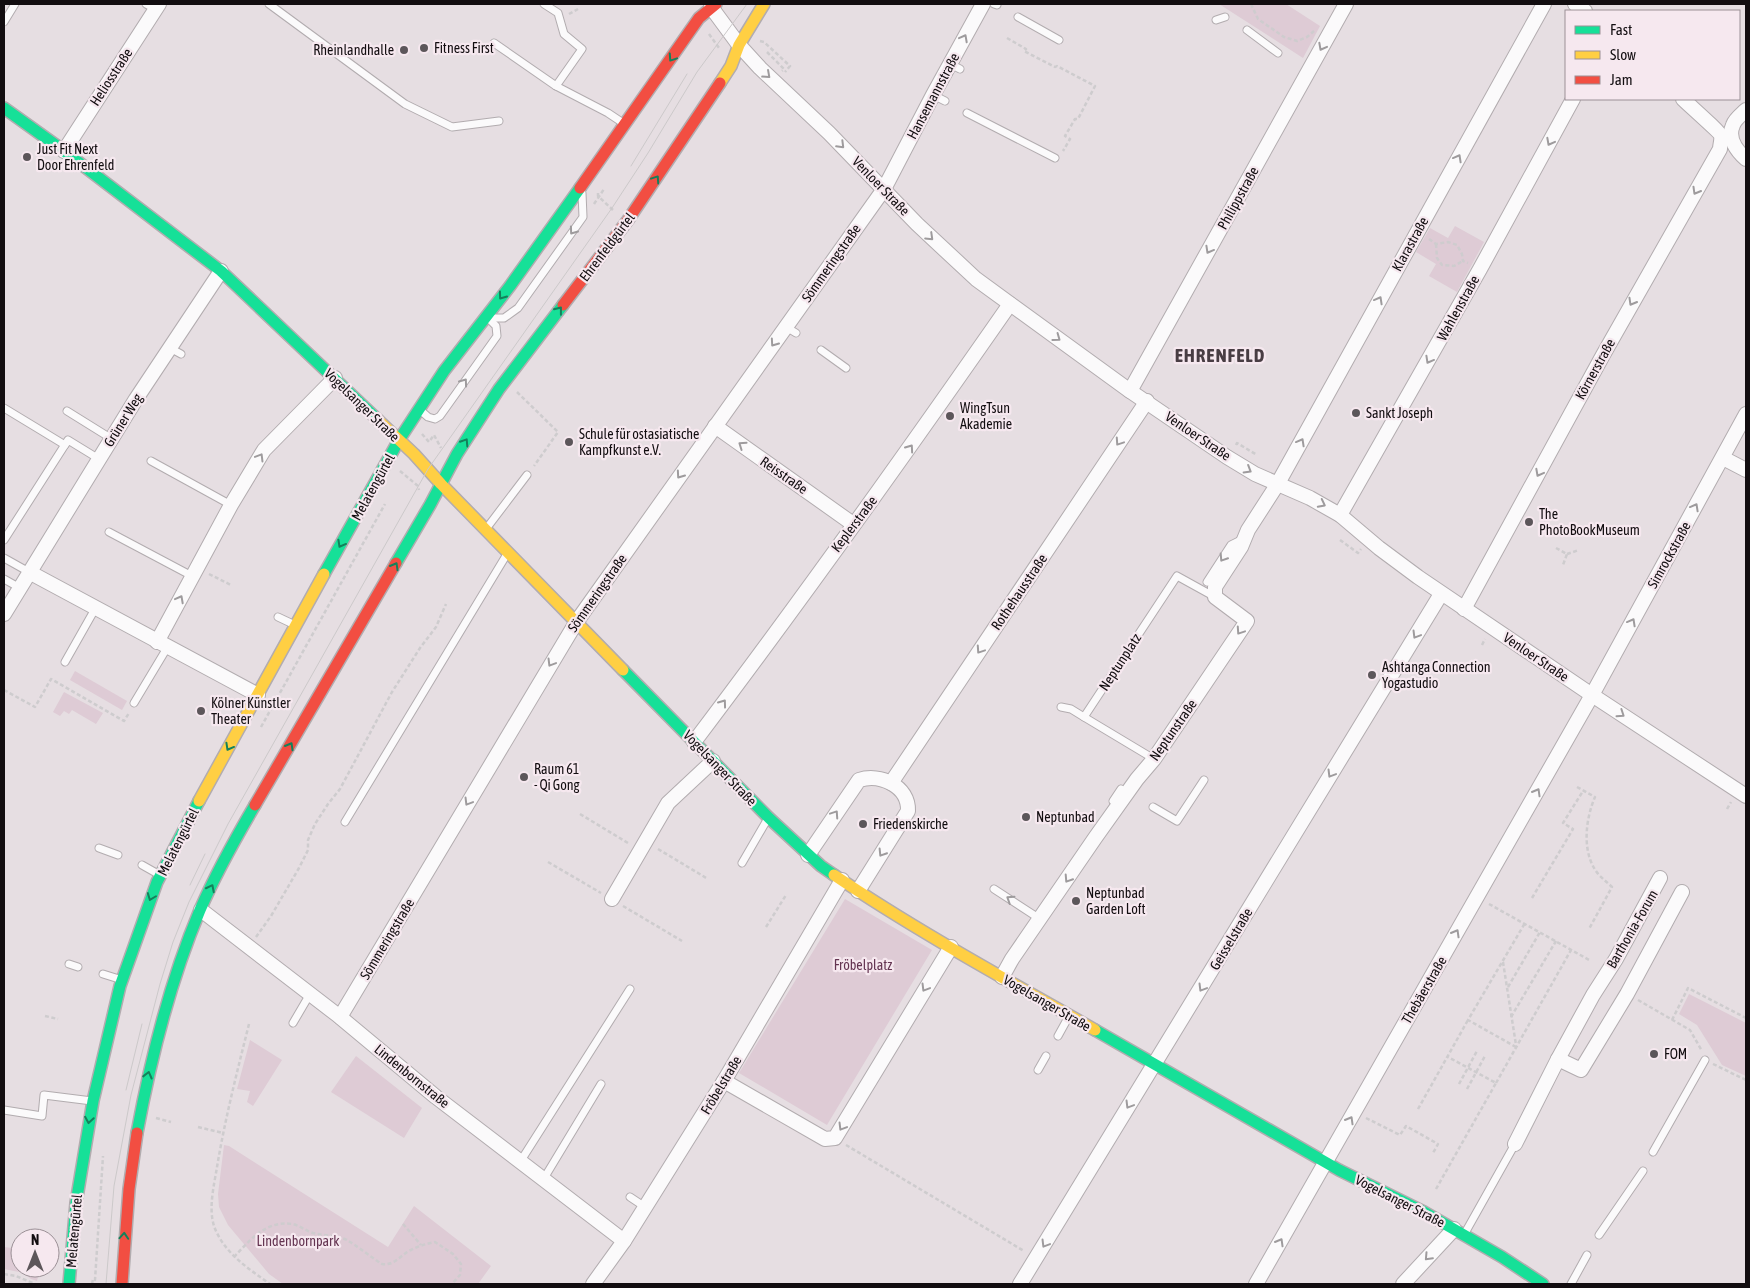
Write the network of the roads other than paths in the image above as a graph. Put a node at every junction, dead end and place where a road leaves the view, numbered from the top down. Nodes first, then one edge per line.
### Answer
1 (15, 4) edge
2 (269, 4) edge
3 (544, 4) edge
4 (764, 4) edge
5 (991, 4) edge
6 (1346, 4) edge
7 (1544, 4) edge
8 (711, 5) edge
9 (153, 6) edge
10 (1018, 17) dead end
11 (1225, 17) dead end
12 (1216, 20) dead end
13 (4, 22) edge
14 (1247, 30) dead end
15 (1059, 40) dead end
16 (494, 43) dead end
17 (738, 45) junction
18 (1278, 53) dead end
19 (556, 86) junction
20 (1572, 100) edge
21 (1684, 100) edge
22 (4, 108) edge
23 (1746, 110) edge
24 (967, 113) dead end
25 (499, 121) dead end
26 (627, 121) junction
27 (64, 150) junction
28 (1055, 158) road end
29 (1746, 159) edge
30 (582, 185) junction
31 (884, 189) junction
32 (221, 271) junction
33 (1010, 304) junction
34 (487, 317) junction
35 (821, 350) dead end
36 (846, 368) dead end
37 (335, 378) junction
38 (1130, 391) junction
39 (1146, 401) junction
40 (4, 408) edge
41 (419, 409) junction
42 (67, 411) dead end
43 (1746, 414) edge
44 (715, 426) junction
45 (112, 439) junction
46 (399, 440) junction
47 (65, 445) junction
48 (1722, 458) junction
49 (99, 459) junction
50 (150, 461) dead end
51 (1746, 470) edge
52 (530, 472) road end
53 (441, 484) junction
54 (1277, 485) junction
55 (231, 505) junction
56 (1340, 515) junction
57 (853, 524) junction
58 (486, 529) junction
59 (109, 532) dead end
60 (1244, 539) junction
61 (4, 540) edge
62 (508, 551) junction
63 (4, 558) edge
64 (29, 572) junction
65 (195, 572) junction
66 (4, 578) edge
67 (1207, 582) dead end
68 (20, 588) junction
69 (1441, 594) junction
70 (1215, 597) junction
71 (95, 608) junction
72 (1464, 609) junction
73 (4, 614) edge
74 (278, 617) dead end
75 (576, 621) junction
76 (295, 625) junction
77 (162, 645) junction
78 (64, 662) dead end
79 (258, 695) junction
80 (1592, 695) junction
81 (134, 703) road end
82 (1061, 707) dead end
83 (1084, 717) junction
84 (694, 742) junction
85 (1154, 759) junction
86 (713, 761) junction
87 (1746, 779) edge
88 (1204, 780) dead end
89 (891, 783) junction
90 (1742, 793) edge
91 (1153, 807) dead end
92 (769, 818) junction
93 (345, 822) dead end
94 (99, 848) dead end
95 (118, 855) dead end
96 (808, 855) junction
97 (742, 863) dead end
98 (142, 865) dead end
99 (160, 875) junction
100 (1660, 878) dead end
101 (842, 880) junction
102 (994, 888) dead end
103 (858, 891) junction
104 (1682, 892) dead end
105 (612, 899) dead end
106 (201, 910) junction
107 (1040, 919) junction
108 (951, 946) junction
109 (69, 964) dead end
110 (78, 967) dead end
111 (103, 974) dead end
112 (1002, 977) junction
113 (122, 980) junction
114 (630, 989) dead end
115 (310, 994) junction
116 (1070, 1016) junction
117 (340, 1017) junction
118 (293, 1023) dead end
119 (1058, 1036) dead end
120 (1046, 1056) dead end
121 (1558, 1059) junction
122 (1705, 1060) road end
123 (1155, 1064) junction
124 (1038, 1070) dead end
125 (724, 1081) junction
126 (601, 1084) dead end
127 (93, 1101) junction
128 (4, 1110) edge
129 (1515, 1144) joint
130 (1653, 1152) dead end
131 (520, 1162) junction
132 (1325, 1162) junction
133 (1643, 1171) dead end
134 (543, 1180) junction
135 (630, 1197) dead end
136 (645, 1206) junction
137 (1459, 1232) junction
138 (1599, 1234) dead end
139 (624, 1241) junction
140 (1587, 1255) dead end
141 (70, 1284) edge
142 (122, 1284) edge
143 (593, 1284) edge
144 (1020, 1284) edge
145 (1256, 1284) edge
146 (1403, 1284) edge
147 (1543, 1284) edge
148 (1571, 1284) edge

1 - 13 lane
2 - 25 lane
3 - 19 lane
4 - 17 main road, Ehrenfeldgürtel
31 -> 5 street, Hansemannstraße
6 -> 38 street, Philippstraße
54 -> 7 street, Klarastraße
8 - 17 street, Venloer Straße
8 -> 26 main road
9 - 27 street, Heliosstraße
10 - 15 lane
11 - 12 lane
14 - 18 lane
16 - 19 lane
17 -> 31 street, Venloer Straße
53 -> 17 main road, Ehrenfeldgürtel
19 - 26 lane
20 -> 56 street, Wahlenstraße
21 -> 72 street, Körnerstraße
22 - 27 main road, Vogelsanger Straße
23 - 29 street
24 - 28 lane
26 - 30 main road
27 - 32 main road, Vogelsanger Straße
30 -> 34 main road
30 -> 34 lane
31 -> 33 street, Venloer Straße
31 -> 44 street, Sömmeringstraße
32 - 37 main road, Vogelsanger Straße
32 - 45 street, Grüner Weg
33 -> 38 street, Venloer Straße
57 -> 33 street, Keplerstraße
34 - 41 main road
41 -> 34 lane
35 - 36 lane
37 - 46 main road, Vogelsanger Straße
55 -> 37 street
38 - 39 street, Venloer Straße
39 -> 54 street, Venloer Straße
39 -> 89 street, Rothehausstraße
40 - 47 lane
41 - 46 main road
42 - 45 lane
43 - 48 street, Simrockstraße
57 -> 44 street, Reisstraße
44 -> 75 street, Sömmeringstraße
45 - 49 street, Grüner Weg
46 - 53 main road, Vogelsanger Straße
46 -> 76 main road, Melatengürtel
47 - 49 lane
47 - 61 lane
48 - 51 street
80 -> 48 street, Simrockstraße
49 - 64 street, Grüner Weg
50 - 55 lane
52 - 58 lane
53 - 58 main road, Vogelsanger Straße
106 -> 53 main road
54 -> 56 street, Venloer Straße
54 - 60 street
55 - 65 street
56 - 69 street, Venloer Straße
84 -> 57 street, Keplerstraße
58 - 62 main road, Vogelsanger Straße
59 - 65 lane
60 -> 67 lane
60 - 70 street
62 - 75 main road, Vogelsanger Straße
62 - 93 lane
63 - 64 lane
64 - 68 street, Grüner Weg
64 - 71 street
77 -> 65 street
66 - 68 lane
68 - 73 street, Grüner Weg
69 - 72 street, Venloer Straße
69 -> 123 street, Geisselstraße
70 - 83 lane, Neptunplatz
70 -> 85 street, Neptunstraße
71 - 77 street
71 - 78 lane
72 - 80 street, Venloer Straße
74 - 76 lane
75 - 84 main road, Vogelsanger Straße
75 -> 117 street, Sömmeringstraße
76 - 79 main road, Melatengürtel
77 - 79 street
77 - 81 lane
79 -> 99 main road, Melatengürtel
80 -> 90 street, Venloer Straße
132 -> 80 street, Thebäerstraße
82 - 83 lane
83 - 85 lane
84 - 86 main road, Vogelsanger Straße
85 -> 107 street, Neptunstraße
86 - 92 main road, Vogelsanger Straße
86 - 105 street
87 - 90 street
88 - 91 lane
96 -> 89 street
89 -> 103 street
92 - 96 main road, Vogelsanger Straße
92 - 97 lane
94 - 95 lane
96 - 101 main road, Vogelsanger Straße
98 - 99 lane
99 -> 113 main road, Melatengürtel
100 - 121 street, Barthonia-Forum
101 - 103 main road, Vogelsanger Straße
101 - 125 street, Fröbelstraße
107 -> 102 lane
103 - 108 main road, Vogelsanger Straße
104 - 121 street, Barthonia-Forum
106 - 115 street, Lindenbornstraße
142 -> 106 main road
107 - 112 street, Neptunstraße
108 - 112 main road, Vogelsanger Straße
108 -> 125 street
109 - 110 lane
111 - 113 lane
112 - 116 main road, Vogelsanger Straße
113 - 127 main road, Melatengürtel
114 - 131 lane
115 - 117 street, Lindenbornstraße
115 - 118 lane
116 - 119 lane
116 - 123 main road, Vogelsanger Straße
117 - 131 street, Lindenbornstraße
120 - 124 lane
121 - 129 street, Barthonia-Forum
122 - 130 lane
123 - 132 main road, Vogelsanger Straße
123 -> 144 street, Geisselstraße
125 - 136 street, Fröbelstraße
126 - 134 lane
127 - 128 lane
127 -> 141 main road, Melatengürtel
129 - 137 lane
131 - 134 street, Lindenbornstraße
132 - 137 main road, Vogelsanger Straße
145 -> 132 street, Thebäerstraße
133 - 138 lane
134 - 139 street, Lindenbornstraße
135 - 136 lane
136 - 139 street, Fröbelstraße
137 -> 146 street
137 - 147 main road, Vogelsanger Straße
139 - 143 street, Fröbelstraße
140 - 148 lane

